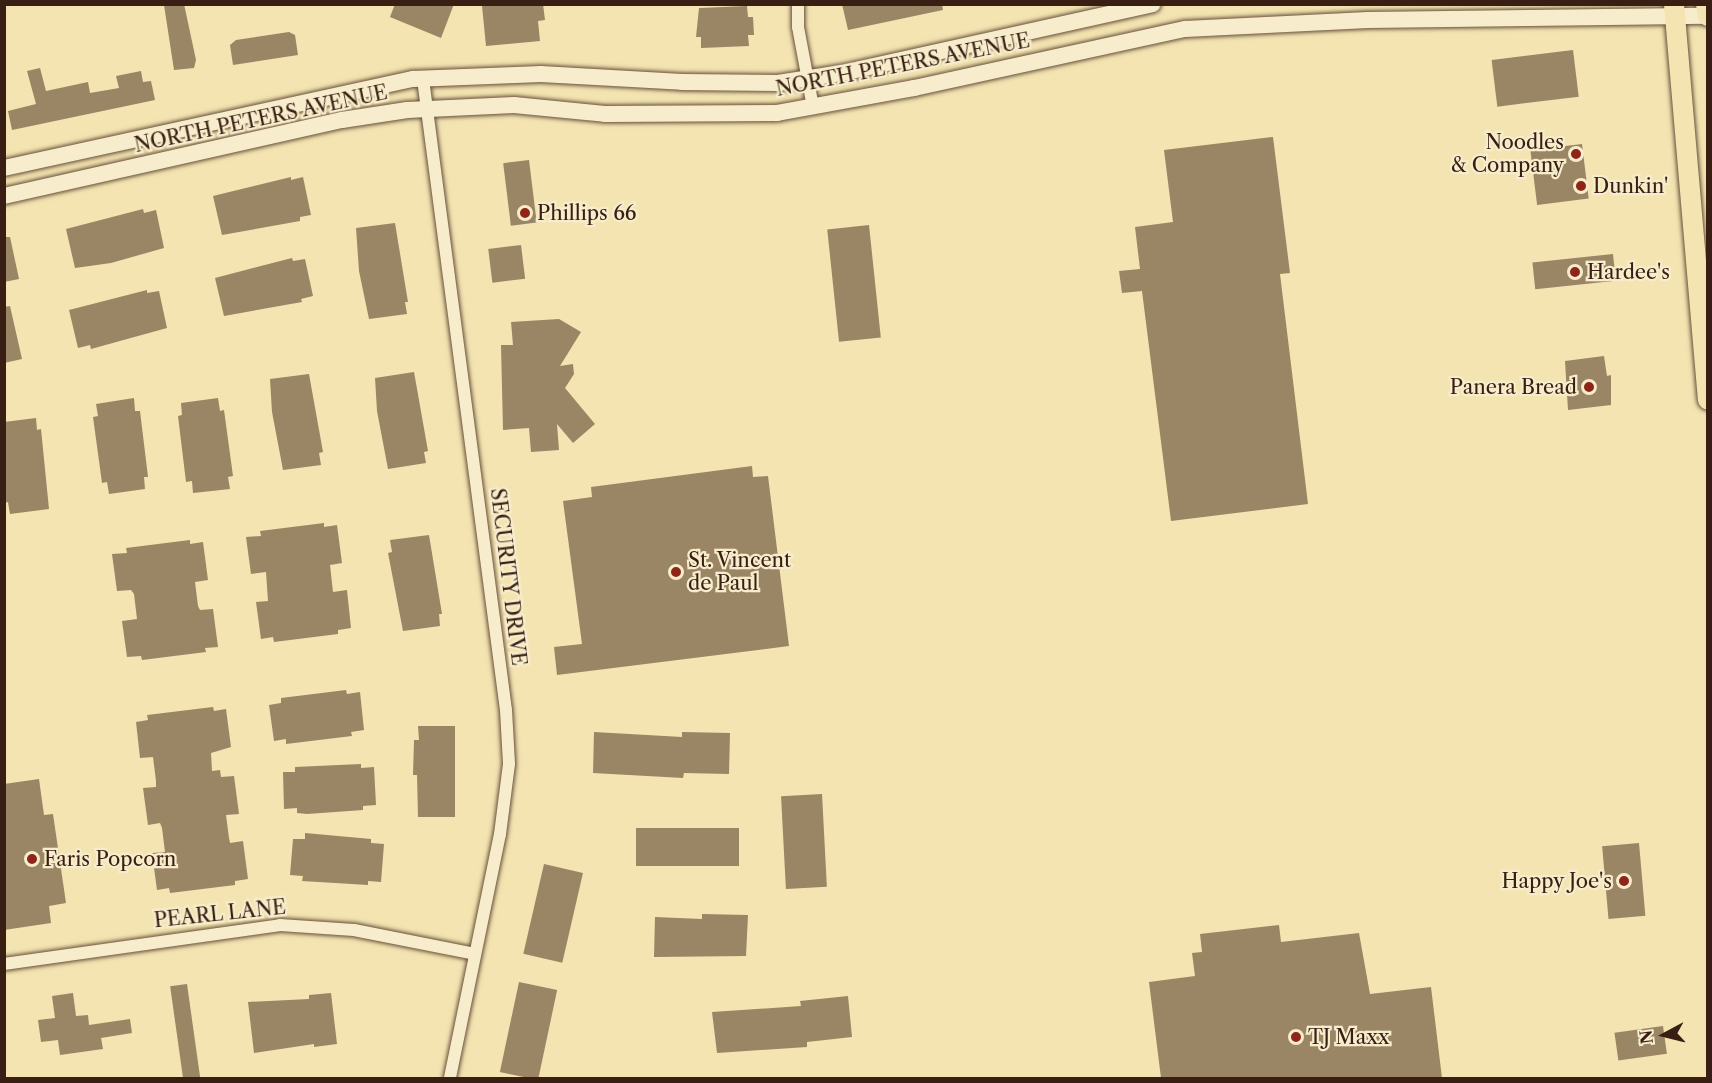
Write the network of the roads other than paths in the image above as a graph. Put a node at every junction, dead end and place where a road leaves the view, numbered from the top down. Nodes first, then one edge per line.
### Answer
1 (798, 4) edge
2 (1152, 4) edge
3 (1706, 4) edge
4 (1674, 11) edge
5 (1707, 16) edge
6 (806, 78) junction
7 (423, 79) junction
8 (813, 107) junction
9 (427, 108) junction
10 (4, 168) edge
11 (4, 196) edge
12 (1706, 362) edge
13 (1707, 399) edge
14 (475, 954) junction
15 (4, 964) edge
16 (450, 1078) edge

1 - 6 street
2 - 6 main road, NORTH PETERS AVENUE
3 - 5 main road
4 - 5 main road, NORTH PETERS AVENUE
4 - 8 main road, NORTH PETERS AVENUE
4 - 12 main road
6 - 7 main road, NORTH PETERS AVENUE
6 - 8 street
7 - 9 street, SECURITY DRIVE
7 - 10 main road, NORTH PETERS AVENUE
8 - 9 main road, NORTH PETERS AVENUE
9 - 11 main road, NORTH PETERS AVENUE
9 - 14 street, SECURITY DRIVE
12 - 13 main road
14 - 15 street, PEARL LANE
14 - 16 street, SECURITY DRIVE

